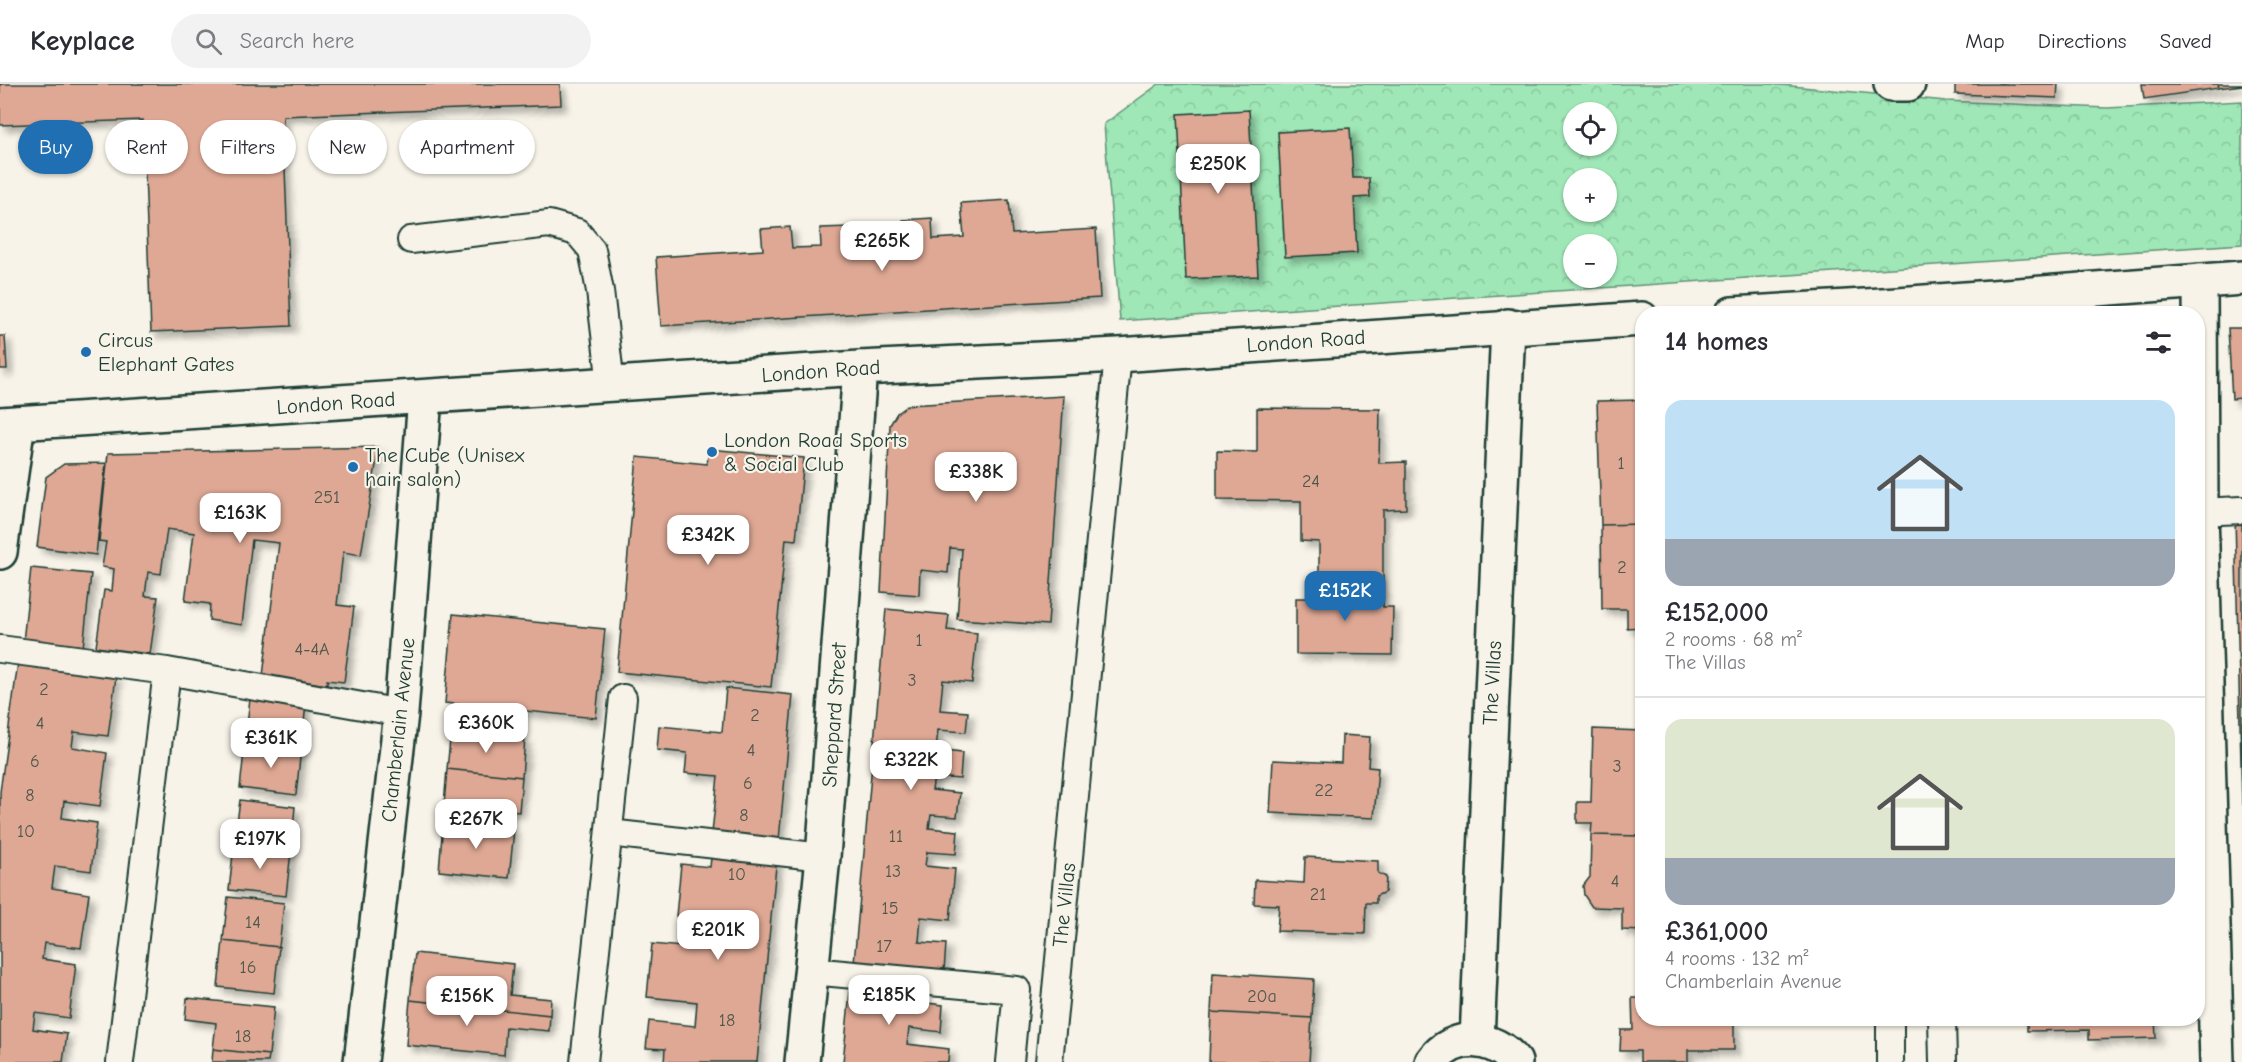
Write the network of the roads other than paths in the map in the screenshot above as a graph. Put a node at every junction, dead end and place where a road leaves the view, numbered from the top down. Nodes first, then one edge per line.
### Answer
1 (1891, 84) edge
2 (1908, 84) edge
3 (411, 240) dead end
4 (2242, 278) edge
5 (2200, 281) junction
6 (1930, 306) edge
7 (2200, 306) edge
8 (1635, 319) edge
9 (1508, 326) junction
10 (1118, 355) junction
11 (860, 368) junction
12 (611, 385) junction
13 (425, 397) junction
14 (9, 424) edge
15 (2242, 510) edge
16 (2205, 512) edge
17 (0, 552) edge
18 (0, 649) edge
19 (167, 671) junction
20 (623, 698) dead end
21 (401, 713) junction
22 (2205, 812) edge
23 (609, 833) junction
24 (823, 856) junction
25 (812, 971) junction
26 (1890, 1026) edge
27 (1942, 1026) edge
28 (1477, 1040) junction
29 (120, 1062) edge
30 (361, 1062) edge
31 (584, 1062) edge
32 (801, 1062) edge
33 (1010, 1062) edge
34 (1049, 1062) edge
35 (1432, 1062) edge
36 (1515, 1062) edge
37 (1890, 1062) edge
38 (1943, 1062) edge
39 (2217, 1062) edge

1 - 2 street
3 - 12 lane
4 - 5 street
5 - 6 street
5 - 7 street
8 - 9 street, London Road
9 - 10 street, London Road
9 - 28 street, The Villas
10 - 11 street, London Road
10 - 34 lane, The Villas
11 - 12 street, London Road
11 - 24 street, Sheppard Street
12 - 13 street, London Road
13 - 14 street, London Road
13 - 21 street, Chamberlain Avenue
14 - 17 street
15 - 16 lane
18 - 19 lane
19 - 21 lane
19 - 29 lane
20 - 23 lane
21 - 30 street, Chamberlain Avenue
22 - 39 street
23 - 24 lane
23 - 31 lane
24 - 25 street, Sheppard Street
25 - 32 street, Sheppard Street
25 - 33 lane
26 - 37 lane
27 - 38 lane
28 - 35 street
28 - 36 street

